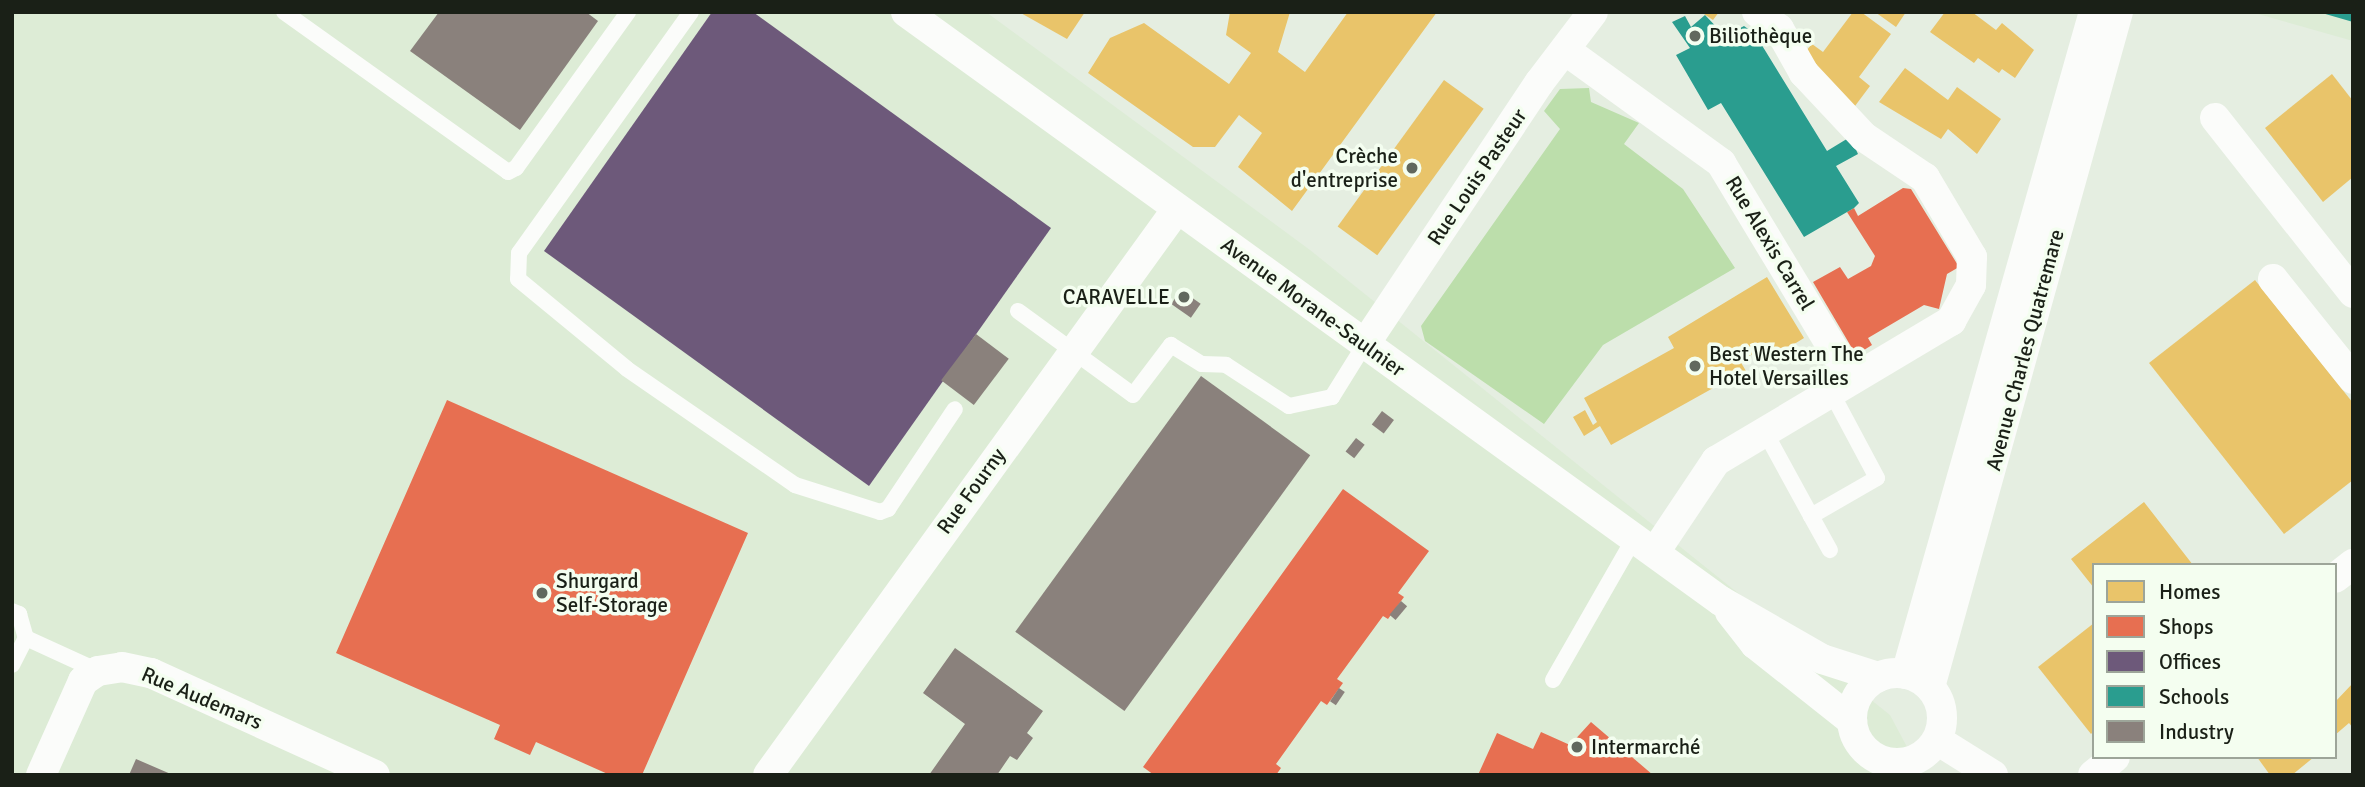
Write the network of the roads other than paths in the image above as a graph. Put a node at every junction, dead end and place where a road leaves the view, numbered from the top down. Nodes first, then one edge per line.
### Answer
1 (284, 12) edge
2 (628, 12) edge
3 (691, 12) edge
4 (906, 12) edge
5 (1593, 12) edge
6 (2094, 12) edge
7 (2118, 12) edge
8 (1775, 18) edge
9 (1566, 50) junction
10 (2215, 118) dead end
11 (1177, 209) junction
12 (2273, 279) dead end
13 (2353, 293) edge
14 (1018, 311) dead end
15 (1365, 344) junction
16 (1072, 351) junction
17 (2353, 379) edge
18 (1842, 386) junction
19 (955, 409) dead end
20 (1765, 432) junction
21 (1811, 516) junction
22 (1645, 545) junction
23 (1830, 550) dead end
24 (2353, 564) edge
25 (2337, 576) edge
26 (1721, 601) junction
27 (12, 611) edge
28 (26, 638) junction
29 (12, 665) edge
30 (98, 671) junction
31 (1905, 679) junction
32 (1553, 680) dead end
33 (1852, 721) junction
34 (1937, 740) junction
35 (2113, 759) edge
36 (1869, 765) edge
37 (1899, 769) edge
38 (41, 775) edge
39 (375, 775) edge
40 (768, 775) edge
41 (1993, 775) edge
42 (2093, 775) edge

1 - 2 lane
3 - 19 lane
4 - 11 street, Avenue Morane-Saulnier
5 - 9 street, Rue Louis Pasteur
6 - 31 street, Avenue Charles Quatremare
7 - 31 street, Avenue Charles Quatremare
8 - 18 street
9 - 15 street, Rue Louis Pasteur
9 - 18 street, Rue Alexis Carrel
10 - 13 street
11 - 15 street, Avenue Morane-Saulnier
11 - 16 street, Rue Fourny
12 - 17 street
14 - 16 lane
15 - 16 lane
15 - 22 street, Avenue Morane-Saulnier
16 - 40 street, Rue Fourny
18 - 20 street
18 - 21 lane
20 - 21 lane
20 - 22 street
21 - 23 lane
22 - 26 street, Avenue Morane-Saulnier
22 - 32 lane
24 - 25 street
26 - 31 street, Avenue Morane-Saulnier
26 - 33 street, Avenue Morane-Saulnier
27 - 28 lane
28 - 29 lane
28 - 30 lane
30 - 38 street
30 - 39 street, Rue Audemars
31 - 33 street
31 - 34 street
33 - 36 street
34 - 37 street
34 - 41 street
35 - 42 street
36 - 37 street

